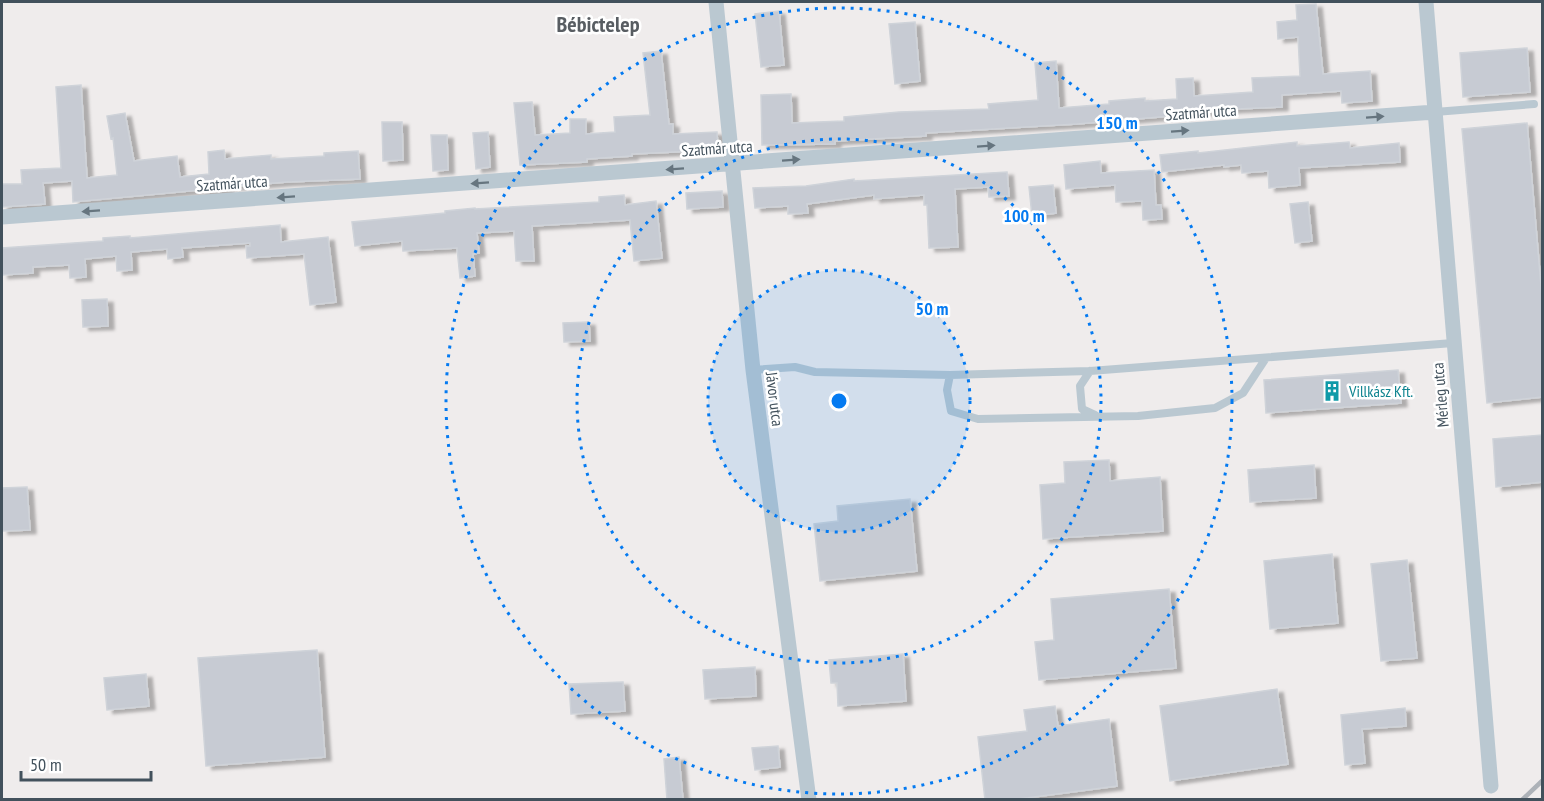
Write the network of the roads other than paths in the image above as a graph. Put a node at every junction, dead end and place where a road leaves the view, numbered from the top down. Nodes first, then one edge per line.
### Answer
1 (716, 2) edge
2 (1426, 2) edge
3 (1534, 104) dead end
4 (1435, 112) junction
5 (733, 165) junction
6 (2, 217) edge
7 (1453, 343) junction
8 (1266, 358) junction
9 (753, 370) junction
10 (1090, 371) junction
11 (950, 375) junction
12 (1098, 417) junction
13 (1491, 786) dead end
14 (810, 800) edge

1 - 5 street, Jávor utca
2 - 4 street, Mérleg utca
3 - 4 lane
5 -> 4 street, Szatmár utca
4 - 7 street, Mérleg utca
5 -> 6 street, Szatmár utca
5 - 9 street, Jávor utca
7 - 8 lane
7 - 13 street, Mérleg utca
8 - 10 lane
8 - 12 lane
9 - 11 lane
9 - 14 street, Jávor utca
10 - 11 lane
10 - 12 lane
11 - 12 lane

